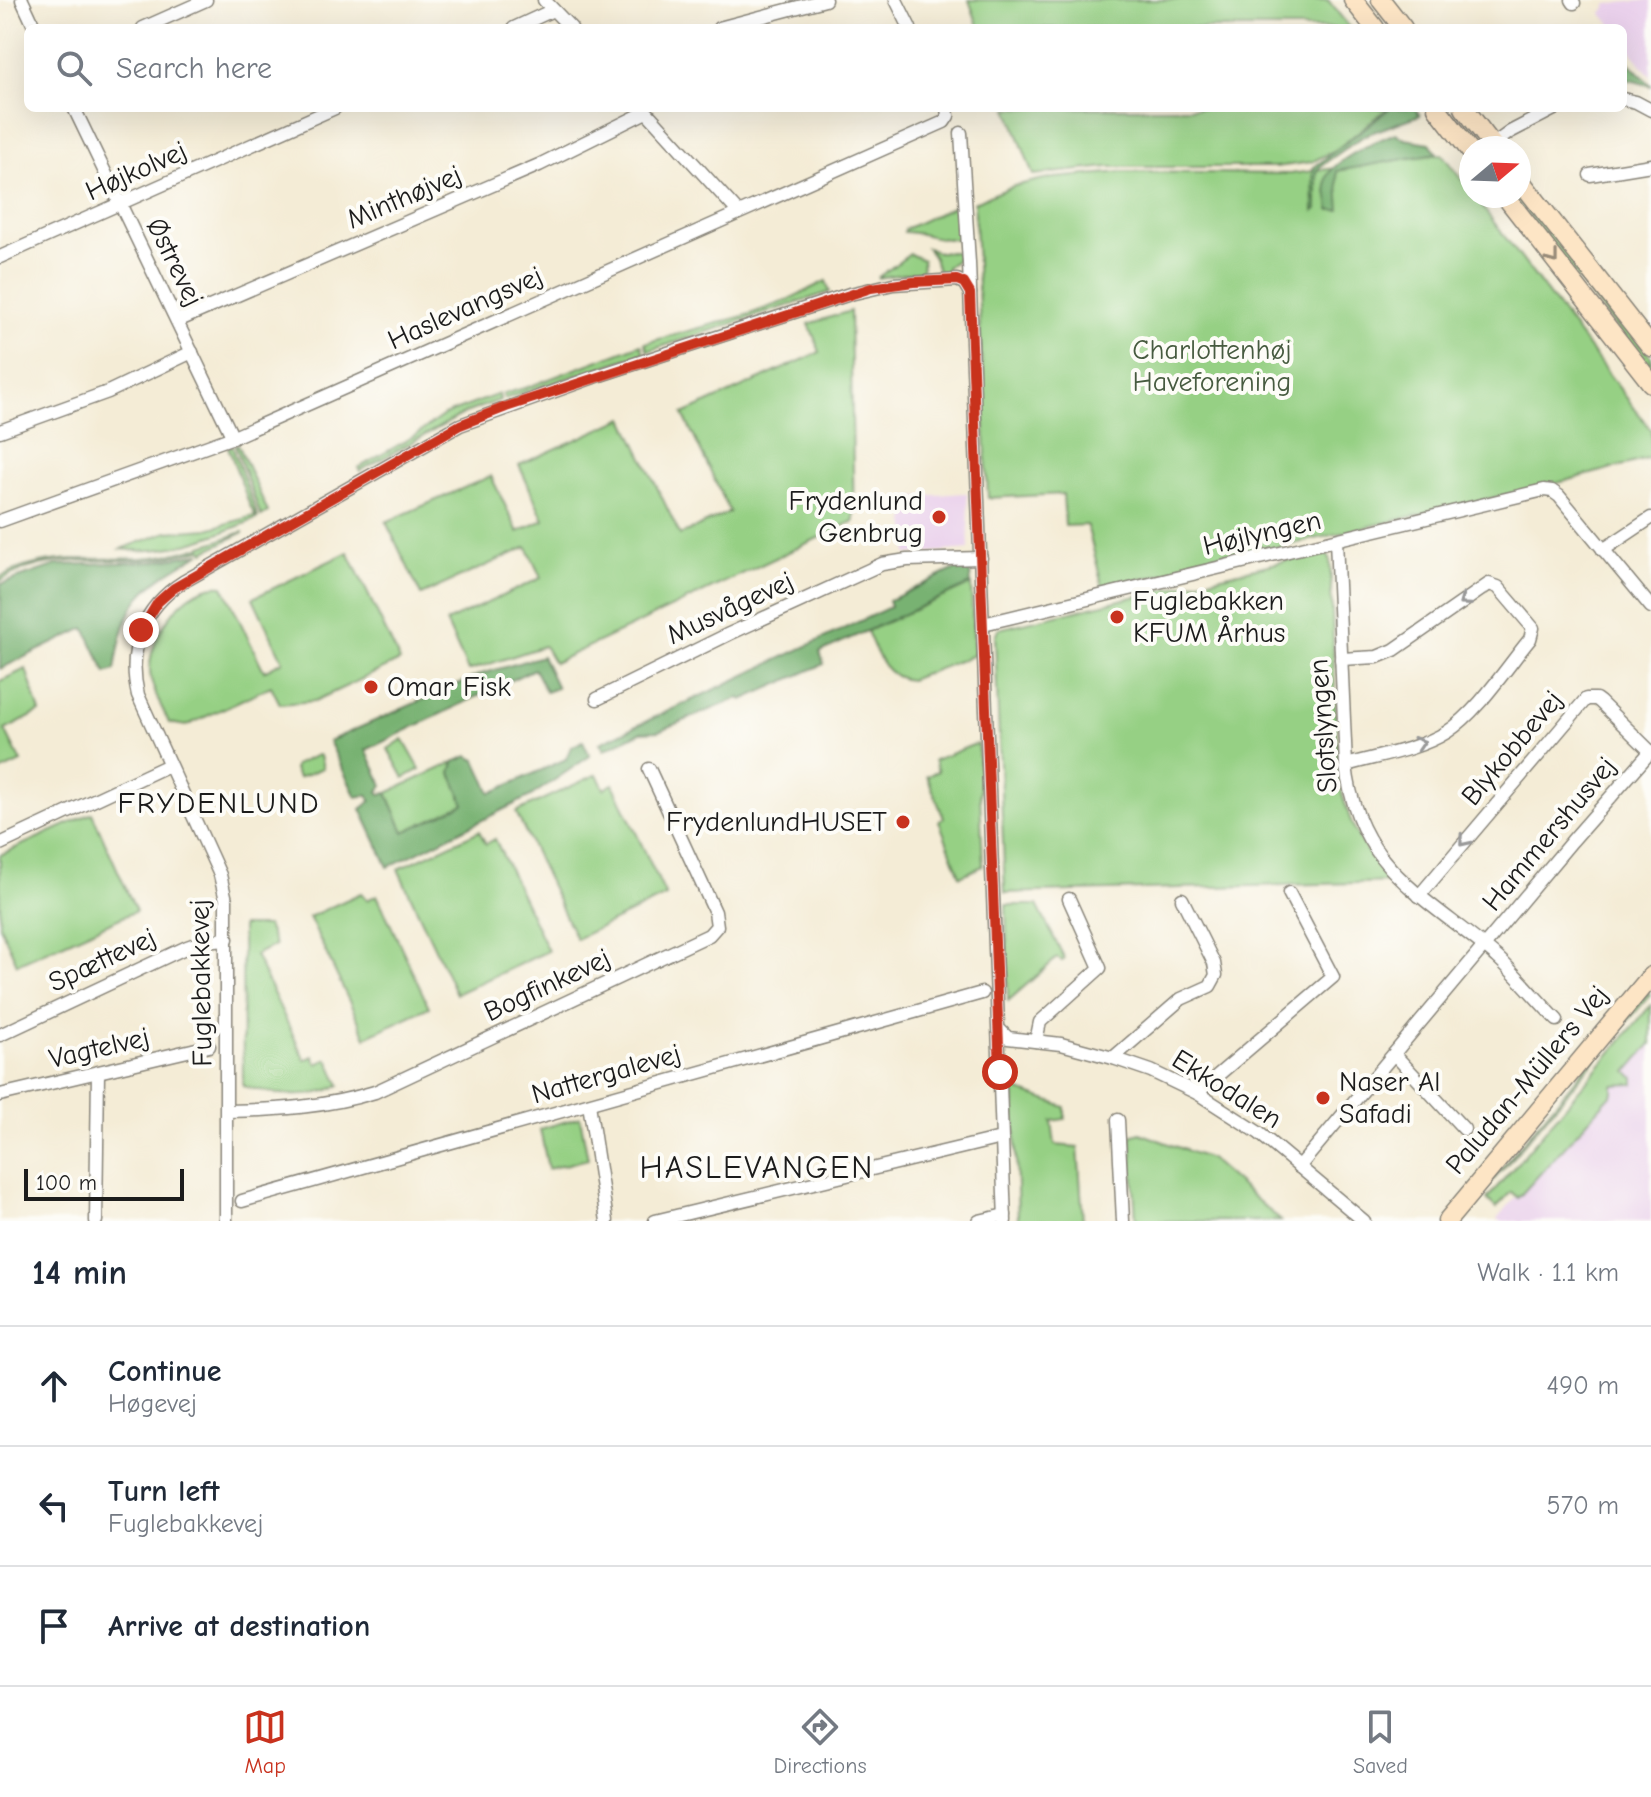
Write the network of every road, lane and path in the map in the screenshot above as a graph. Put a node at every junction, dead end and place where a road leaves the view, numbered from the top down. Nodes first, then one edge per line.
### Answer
1 (22, 0) edge
2 (206, 0) edge
3 (544, 0) edge
4 (825, 0) edge
5 (896, 0) edge
6 (1353, 0) edge
7 (1381, 0) edge
8 (553, 10) junction
9 (33, 24) edge
10 (152, 24) edge
11 (523, 24) edge
12 (567, 24) edge
13 (734, 24) edge
14 (908, 24) edge
15 (1372, 24) edge
16 (1400, 24) edge
17 (1627, 100) edge
18 (1651, 110) edge
19 (76, 112) edge
20 (326, 112) edge
21 (641, 112) edge
22 (647, 112) edge
23 (948, 112) edge
24 (1440, 112) edge
25 (1467, 112) edge
26 (1548, 112) edge
27 (961, 133) dead end
28 (1459, 136) edge
29 (1484, 136) edge
30 (1506, 136) edge
31 (1651, 165) edge
32 (1590, 175) dead end
33 (1531, 194) edge
34 (120, 204) junction
35 (1514, 208) edge
36 (738, 212) junction
37 (0, 257) edge
38 (970, 293) junction
39 (177, 321) junction
40 (1651, 347) edge
41 (192, 352) junction
42 (1651, 383) edge
43 (0, 431) edge
44 (233, 438) junction
45 (1651, 518) edge
46 (0, 521) edge
47 (1336, 540) junction
48 (1603, 550) junction
49 (981, 558) junction
50 (1651, 607) edge
51 (983, 624) junction
52 (1341, 659) junction
53 (597, 699) dead end
54 (1651, 752) edge
55 (169, 765) junction
56 (1346, 765) junction
57 (649, 769) dead end
58 (0, 844) edge
59 (1289, 893) dead end
60 (1419, 896) junction
61 (1069, 899) dead end
62 (1182, 899) dead end
63 (227, 939) junction
64 (1485, 949) junction
65 (1651, 976) edge
66 (982, 993) dead end
67 (1557, 1020) dead end
68 (999, 1029) junction
69 (0, 1035) edge
70 (1036, 1041) junction
71 (209, 1046) dead end
72 (1394, 1054) junction
73 (1113, 1058) junction
74 (98, 1073) junction
75 (1197, 1093) junction
76 (0, 1095) edge
77 (589, 1104) junction
78 (227, 1111) junction
79 (1118, 1120) dead end
80 (1464, 1129) dead end
81 (1001, 1138) junction
82 (1299, 1167) junction
83 (242, 1201) dead end
84 (1005, 1218) edge
85 (1360, 1220) edge
86 (96, 1221) edge
87 (226, 1221) edge
88 (607, 1221) edge
89 (655, 1221) edge
90 (979, 1221) edge
91 (1123, 1221) edge
92 (1447, 1221) edge

1 - 9 street
2 - 10 street
3 - 8 street
4 - 13 street
5 - 14 street
6 - 15 main road
7 - 16 main road
8 - 11 street
8 - 12 street
17 - 18 street
19 - 34 street, Østrevej
20 - 34 street, Højkolvej
21 - 39 street, Minthøjvej
22 - 36 street
23 - 36 street, Haslevangsvej
24 - 28 main road
25 - 29 main road
26 - 30 street
27 - 38 street
31 - 32 street
33 - 40 main road
34 - 37 street, Højkolvej
34 - 39 street, Østrevej
35 -> 42 main road
36 - 44 street, Haslevangsvej
38 - 49 street
38 - 55 street, Fuglebakkevej
39 - 41 street, Østrevej
41 - 43 street
41 - 44 street, Østrevej
44 - 46 street, Haslevangsvej
45 - 48 street
47 - 48 street, Højlyngen
47 - 51 street, Højlyngen
47 - 52 street, Slotslyngen
48 - 50 street
49 - 51 street
49 - 53 street, Musvågevej
51 - 68 street
52 - 56 street, Slotslyngen
56 -> 52 street
54 -> 60 street, Blykobbevej
54 - 64 street, Hammershusvej
55 - 58 street
55 - 63 street, Fuglebakkevej
56 - 60 street, Slotslyngen
57 - 78 street, Bogfinkevej
59 - 75 street
60 - 64 street, Slotslyngen
61 - 70 street
62 - 73 street
63 - 69 street, Spættevej
63 - 78 street, Fuglebakkevej
64 - 67 street, Hammershusvej
64 - 72 street, Hammershusvej
65 - 92 main road, Paludan-Müllers Vej
66 - 77 street, Nattergalevej
68 - 70 street, Ekkodalen
68 - 81 street
70 - 73 street, Ekkodalen
71 - 74 street, Vagtelvej
72 - 80 street
72 - 82 street, Hammershusvej
73 - 75 street, Ekkodalen
74 - 76 street, Vagtelvej
74 - 86 street
75 - 82 street, Ekkodalen
77 - 83 street, Nattergalevej
77 - 88 street
78 - 87 street, Fuglebakkevej
79 - 91 street
81 - 84 street
81 - 89 street
82 - 85 street, Ekkodalen
84 - 90 street

